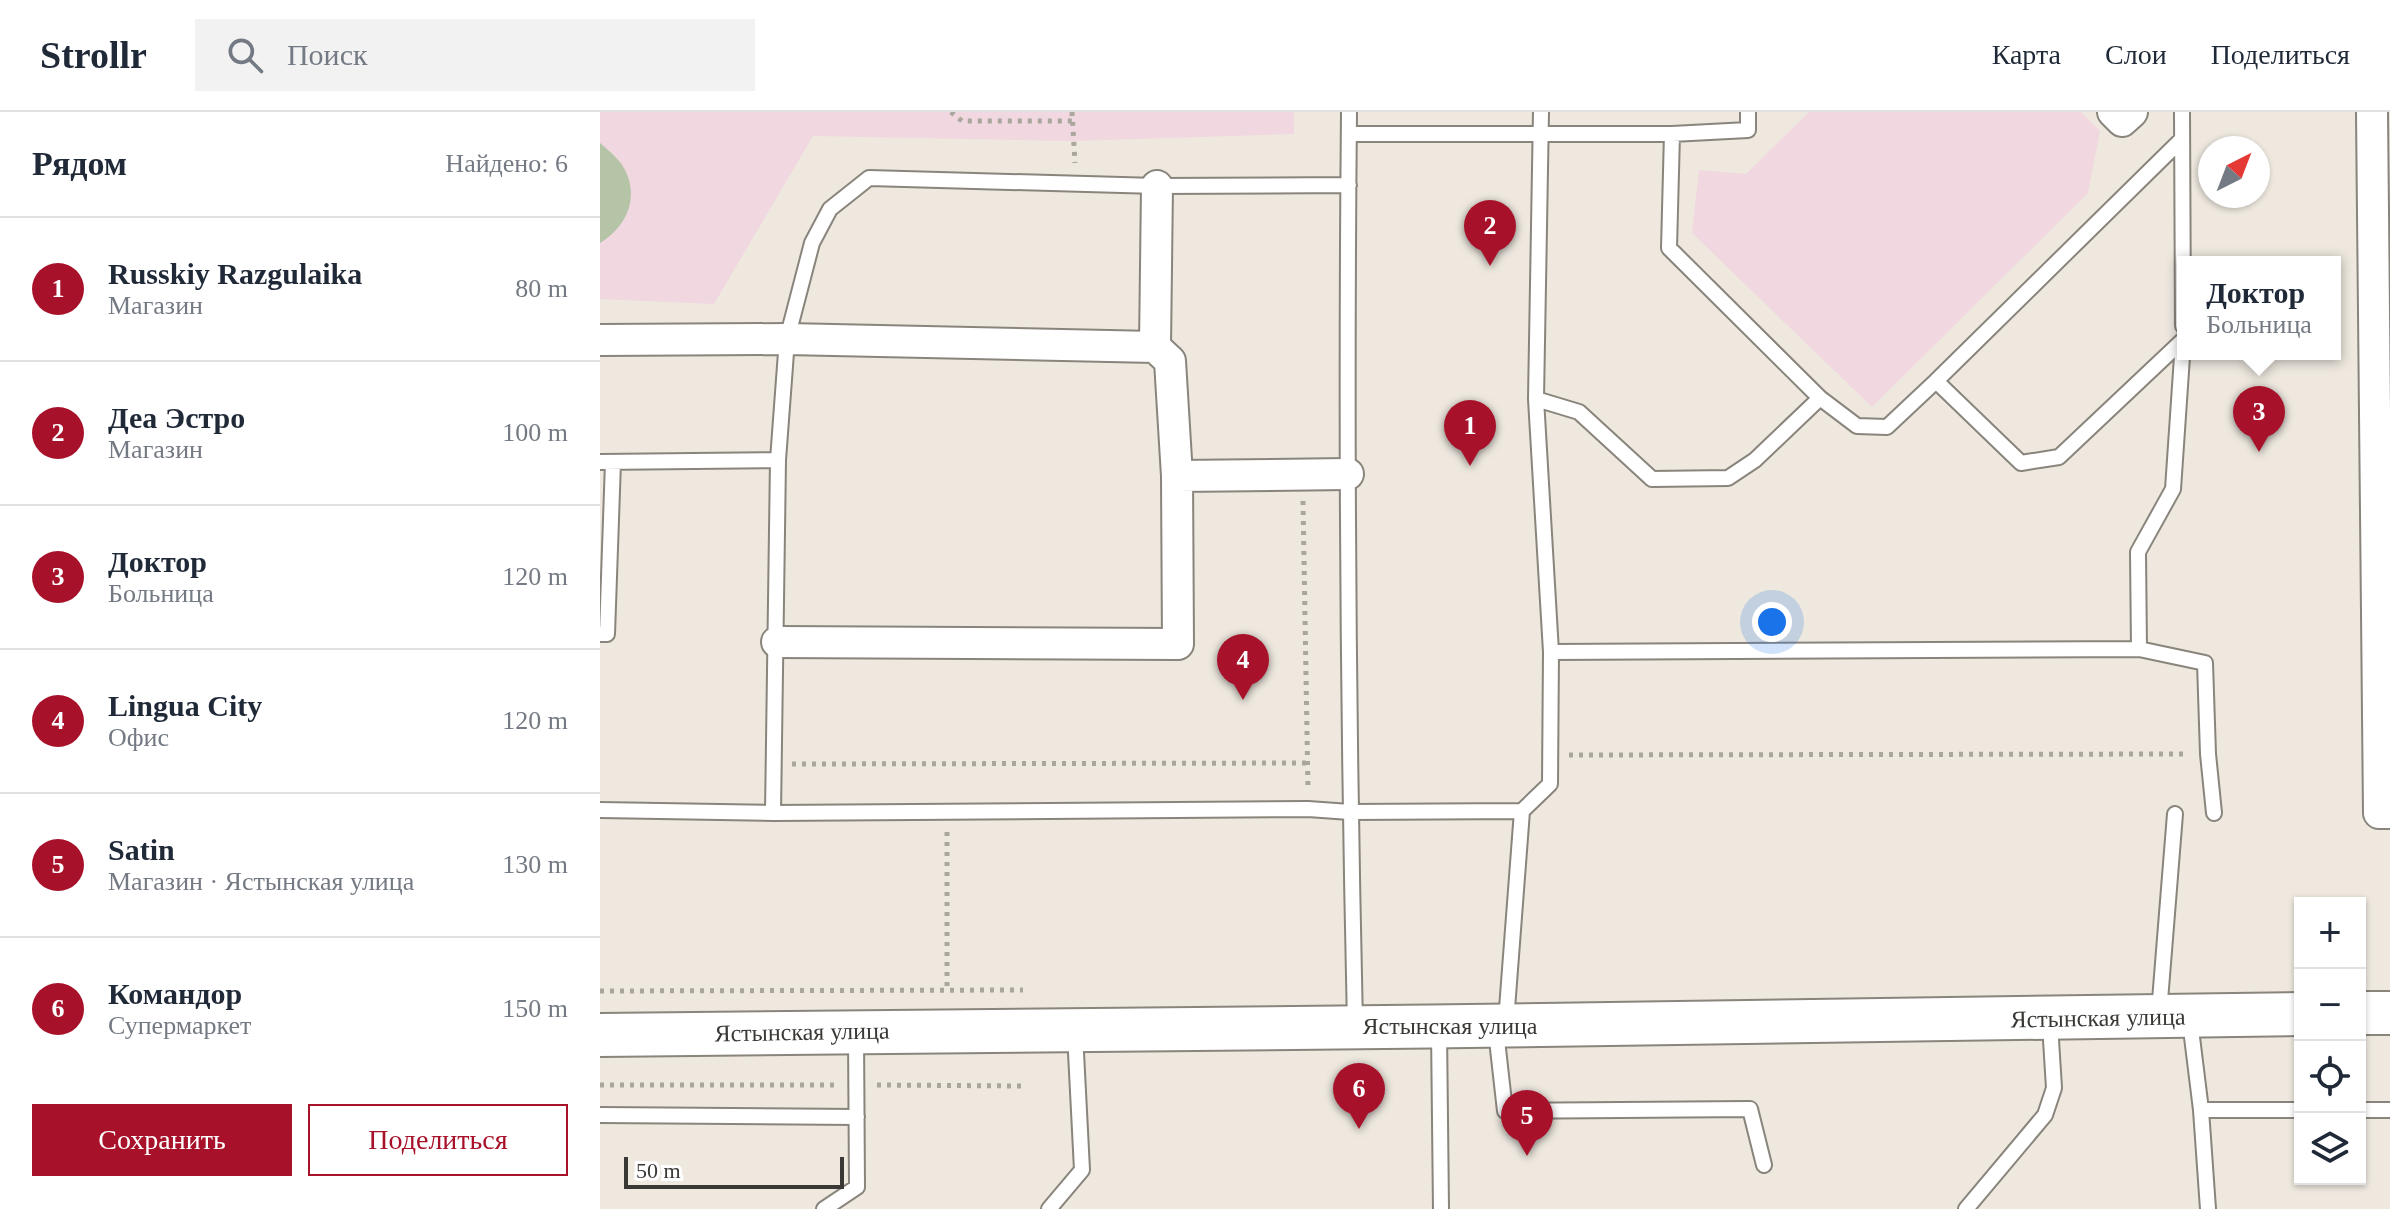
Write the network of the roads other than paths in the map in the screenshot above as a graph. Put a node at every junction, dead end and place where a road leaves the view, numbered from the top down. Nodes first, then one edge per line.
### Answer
1 (1349, 112) edge
2 (1541, 112) edge
3 (1748, 112) edge
4 (2113, 112) edge
5 (2132, 112) edge
6 (2182, 112) edge
7 (2372, 112) edge
8 (1541, 133) junction
9 (1349, 134) junction
10 (1672, 134) junction
11 (2181, 140) junction
12 (1349, 185) junction
13 (1157, 186) junction
14 (2182, 256) edge
15 (787, 339) junction
16 (600, 340) edge
17 (1155, 347) junction
18 (2177, 347) edge
19 (2182, 360) edge
20 (1936, 381) junction
21 (1820, 398) junction
22 (1536, 399) junction
23 (2383, 410) edge
24 (778, 460) junction
25 (606, 462) edge
26 (1348, 474) junction
27 (1177, 476) junction
28 (600, 634) edge
29 (777, 642) junction
30 (2139, 649) junction
31 (1551, 652) junction
32 (600, 810) edge
33 (1522, 811) junction
34 (1350, 812) junction
35 (773, 813) junction
36 (2214, 813) dead end
37 (2390, 813) edge
38 (2175, 814) dead end
39 (2366, 1013) edge
40 (2390, 1013) edge
41 (2294, 1014) edge
42 (2174, 1017) junction
43 (2050, 1018) junction
44 (1439, 1026) junction
45 (1500, 1026) junction
46 (1355, 1027) junction
47 (1075, 1030) junction
48 (856, 1032) junction
49 (600, 1035) edge
50 (2201, 1110) junction
51 (2294, 1110) edge
52 (2366, 1110) edge
53 (2390, 1110) edge
54 (600, 1115) edge
55 (857, 1117) junction
56 (1764, 1165) dead end
57 (824, 1209) edge
58 (1049, 1209) edge
59 (1441, 1209) edge
60 (1966, 1209) edge
61 (2208, 1209) edge

1 - 9 lane
2 - 8 lane
3 - 10 lane
4 - 5 street
6 - 11 lane
7 - 23 street
8 - 9 lane
8 - 10 lane
8 - 22 lane
9 - 12 lane
10 - 21 lane
11 - 14 lane
11 - 20 lane
12 - 13 lane
12 - 26 lane
13 - 15 lane
13 - 17 street
15 - 16 street
15 - 17 street
15 - 24 lane
17 - 27 street
18 - 20 lane
19 - 30 lane
20 - 21 lane
21 - 22 lane
22 - 31 lane
23 - 37 street
24 - 25 lane
24 - 29 lane
25 - 28 lane
26 - 27 street
26 - 34 lane
27 - 29 street
29 - 35 lane
30 - 31 lane
30 - 36 lane
31 - 33 lane
32 - 35 lane
33 - 34 lane
33 - 45 lane
34 - 35 lane
34 - 46 lane
38 - 42 lane
39 - 40 main road
41 - 42 main road, Ястынская улица
42 - 43 main road, Ястынская улица
42 - 50 lane
43 - 45 main road, Ястынская улица
43 - 60 lane
44 - 45 main road, Ястынская улица
44 - 46 main road, Ястынская улица
44 - 59 lane
45 - 56 lane
46 - 47 main road, Ястынская улица
47 - 48 main road, Ястынская улица
47 - 58 lane
48 - 49 main road, Ястынская улица
48 - 55 lane
50 - 51 lane
50 - 61 lane
52 - 53 lane
54 - 55 lane
55 - 57 lane

